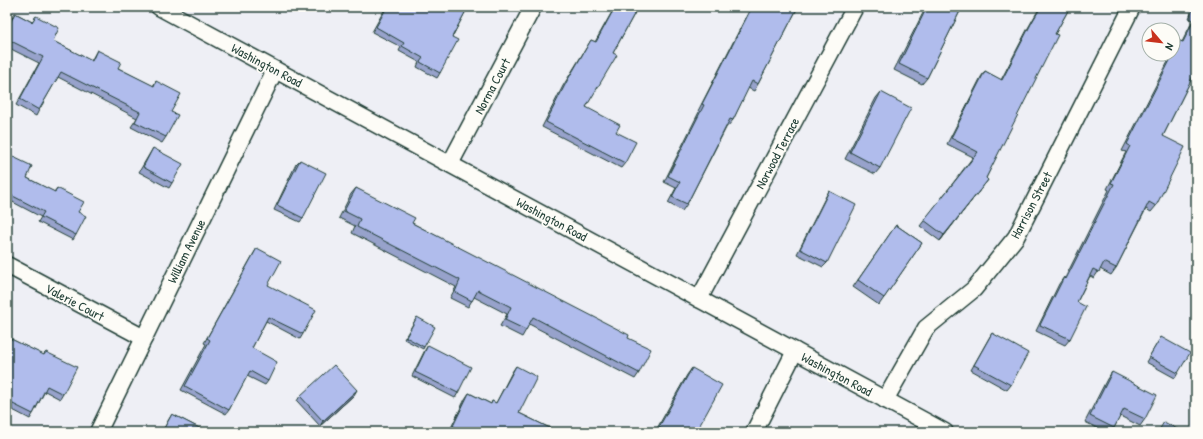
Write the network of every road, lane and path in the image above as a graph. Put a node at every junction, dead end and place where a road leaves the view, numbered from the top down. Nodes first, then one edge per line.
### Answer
1 (159, 7) edge
2 (533, 7) edge
3 (855, 7) edge
4 (1132, 7) edge
5 (275, 70) junction
6 (450, 164) junction
7 (7, 265) edge
8 (699, 299) junction
9 (144, 338) junction
10 (795, 351) junction
11 (885, 400) junction
12 (98, 432) edge
13 (754, 432) edge
14 (945, 432) edge

1 - 5 street, Washington Road
2 - 6 street, Norma Court
3 - 8 street, Norwood Terrace
4 - 11 street, Harrison Street
5 - 6 street, Washington Road
5 - 9 street, William Avenue
6 - 8 street, Washington Road
7 - 9 street, Valerie Court
8 - 10 street, Washington Road
9 - 12 street, William Avenue
10 - 11 street, Washington Road
10 - 13 street
11 - 14 street, Washington Road

